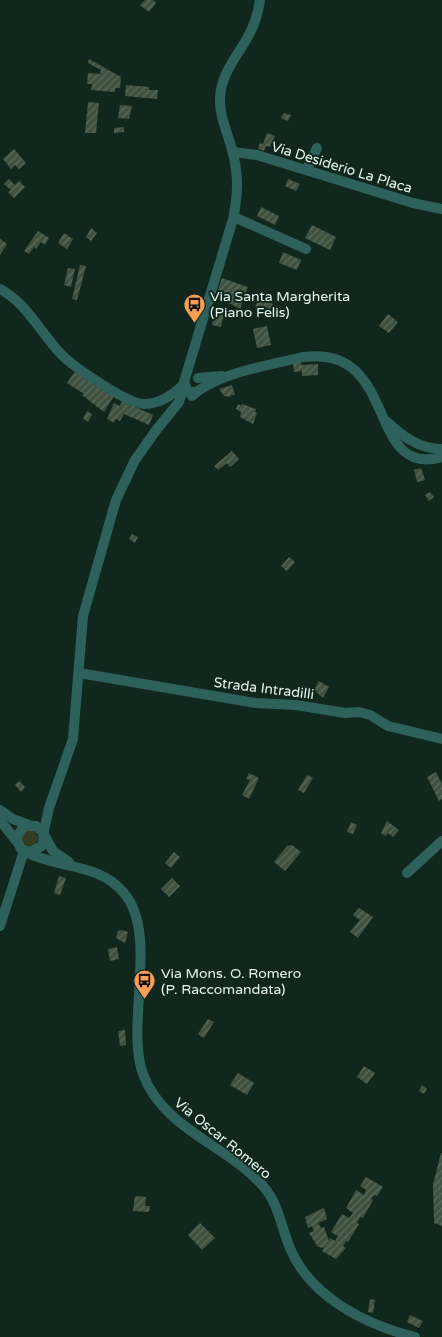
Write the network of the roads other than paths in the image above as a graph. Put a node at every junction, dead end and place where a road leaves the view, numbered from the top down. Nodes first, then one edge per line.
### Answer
1 (260, 0) edge
2 (317, 148) dead end
3 (233, 152) junction
4 (307, 169) junction
5 (442, 209) edge
6 (234, 217) junction
7 (306, 249) dead end
8 (0, 289) edge
9 (192, 356) junction
10 (236, 374) junction
11 (197, 377) junction
12 (184, 384) junction
13 (197, 391) junction
14 (384, 418) junction
15 (163, 422) junction
16 (442, 449) edge
17 (442, 457) edge
18 (79, 673) junction
19 (442, 739) edge
20 (50, 808) junction
21 (0, 810) edge
22 (0, 820) edge
23 (30, 825) junction
24 (43, 836) junction
25 (442, 841) edge
26 (17, 842) junction
27 (25, 851) junction
28 (74, 865) junction
29 (407, 873) dead end
30 (0, 926) edge
31 (415, 1337) edge

1 - 3 street
2 - 4 street
3 - 4 street, Via Desiderio La Placa
3 - 6 street
4 - 5 street, Via Desiderio La Placa
6 - 7 street
6 - 9 street
8 - 12 street
9 - 11 street
9 - 12 street
10 - 11 street
10 - 13 street
10 - 14 street
11 - 12 street
11 - 13 street
12 - 13 street
12 - 15 street
13 - 15 street
14 - 16 street
14 - 17 street
15 - 18 street
18 - 19 street, Strada Intradilli
18 - 20 street
20 - 23 street
20 - 24 street
21 - 23 street
22 - 26 street
23 - 24 street
23 - 26 street
24 - 27 street
24 - 28 street
25 - 29 street
26 - 27 street
27 - 28 street
27 - 30 street
28 - 31 street, Via Oscar Romero

